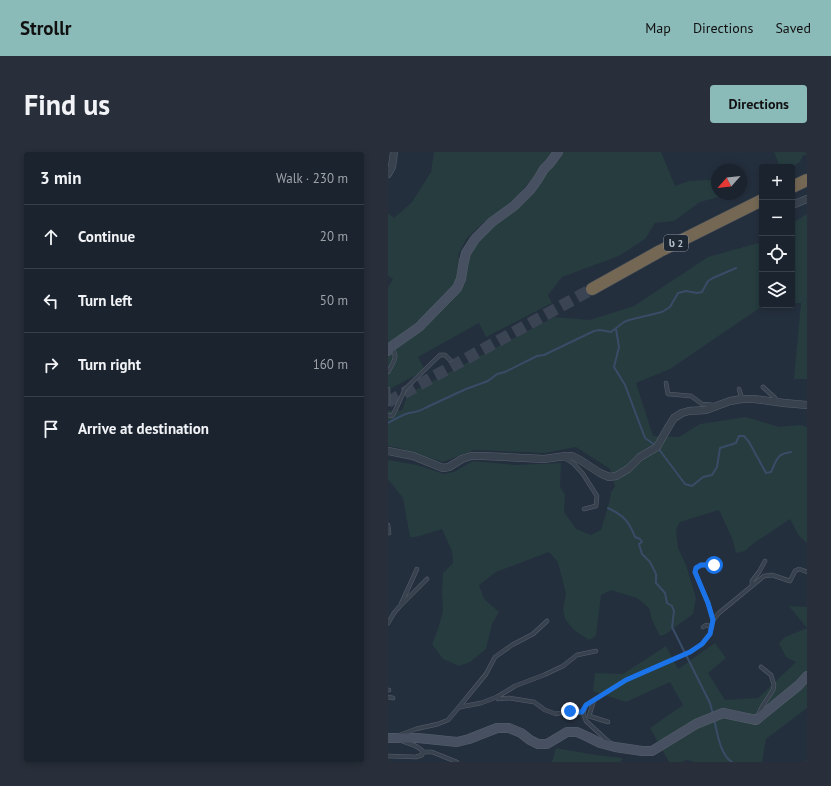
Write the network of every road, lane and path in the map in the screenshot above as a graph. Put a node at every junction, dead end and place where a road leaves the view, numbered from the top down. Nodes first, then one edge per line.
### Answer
1 (394, 152) edge
2 (558, 152) edge
3 (388, 174) edge
4 (807, 180) edge
5 (795, 186) edge
6 (807, 198) edge
7 (759, 202) edge
8 (795, 204) edge
9 (592, 289) tunnel mouth
10 (389, 350) edge
11 (450, 360) dead end
12 (388, 372) edge
13 (666, 383) dead end
14 (763, 387) dead end
15 (739, 388) dead end
16 (388, 389) edge
17 (742, 399) junction
18 (774, 402) junction
19 (388, 404) edge
20 (720, 405) junction
21 (807, 405) edge
22 (388, 415) edge
23 (388, 451) edge
24 (563, 456) junction
25 (584, 509) dead end
26 (388, 525) edge
27 (389, 533) edge
28 (765, 561) dead end
29 (714, 565) dead end
30 (418, 568) dead end
31 (807, 572) edge
32 (427, 580) dead end
33 (752, 585) junction
34 (400, 606) junction
35 (713, 620) junction
36 (547, 621) dead end
37 (388, 623) edge
38 (703, 627) dead end
39 (712, 627) junction
40 (596, 651) dead end
41 (761, 667) dead end
42 (807, 676) edge
43 (388, 697) edge
44 (497, 697) junction
45 (393, 698) dead end
46 (594, 700) junction
47 (460, 707) junction
48 (582, 712) junction
49 (756, 720) junction
50 (608, 722) dead end
51 (390, 738) edge
52 (615, 747) junction
53 (423, 752) junction
54 (388, 756) edge
55 (456, 762) edge

1 - 3 street
2 - 10 street
4 - 5 highway
6 - 8 street
7 - 9 highway, ს 2
10 - 12 lane
11 - 22 lane
13 - 20 lane
14 - 18 lane
15 - 17 lane
16 - 19 lane
17 - 18 street
17 - 20 street
18 - 21 street
20 - 24 street
23 - 24 street
24 - 25 lane
26 - 27 lane
28 - 33 lane
29 - 35 lane
30 - 34 lane
31 - 33 lane
32 - 34 lane
33 - 35 lane
34 - 37 lane
35 - 39 lane
36 - 47 lane
38 - 39 lane
39 - 46 lane
40 - 44 lane
41 - 49 lane
42 - 49 street
43 - 45 lane
44 - 47 lane
44 - 48 lane
46 - 48 lane
46 - 50 lane
47 - 51 lane
48 - 52 lane
49 - 52 street
51 - 52 street
51 - 53 lane
53 - 54 lane
53 - 55 lane

